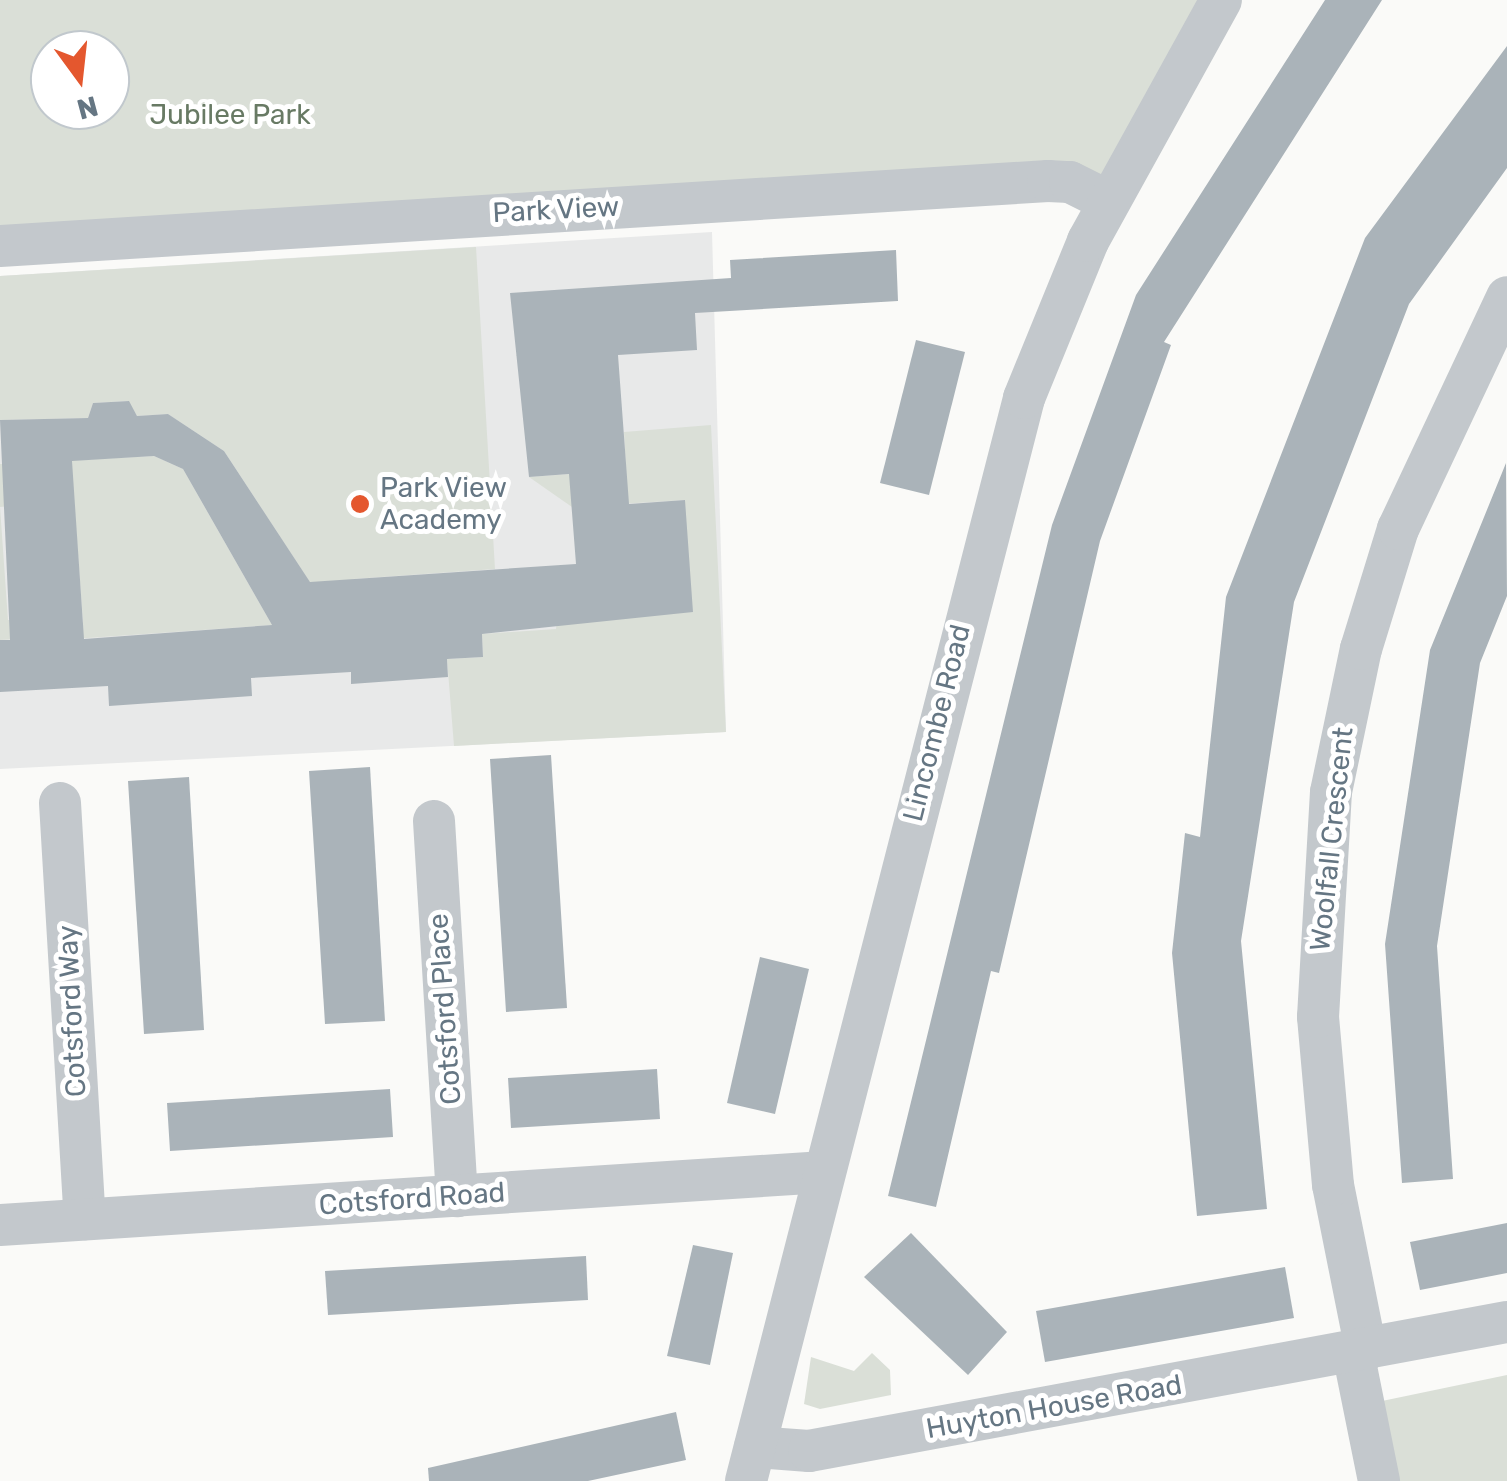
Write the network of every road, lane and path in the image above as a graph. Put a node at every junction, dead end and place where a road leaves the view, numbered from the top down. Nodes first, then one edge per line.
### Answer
1 (1221, 0) edge
2 (1108, 201) junction
3 (0, 246) edge
4 (1507, 298) edge
5 (60, 803) dead end
6 (434, 821) dead end
7 (824, 1172) junction
8 (457, 1196) junction
9 (85, 1219) junction
10 (0, 1225) edge
11 (1507, 1322) edge
12 (1359, 1351) junction
13 (750, 1464) edge
14 (1379, 1481) edge

1 - 2 street, Lincombe Road
2 - 3 street, Park View
2 - 7 street, Lincombe Road
4 - 12 street, Woolfall Crescent
5 - 9 street, Cotsford Way
6 - 8 street, Cotsford Place
7 - 8 street, Cotsford Road
7 - 13 street, Lincombe Road
8 - 9 street, Cotsford Road
9 - 10 street, Cotsford Road
11 - 12 street, Huyton House Road
12 - 13 street, Huyton House Road
12 - 14 street

